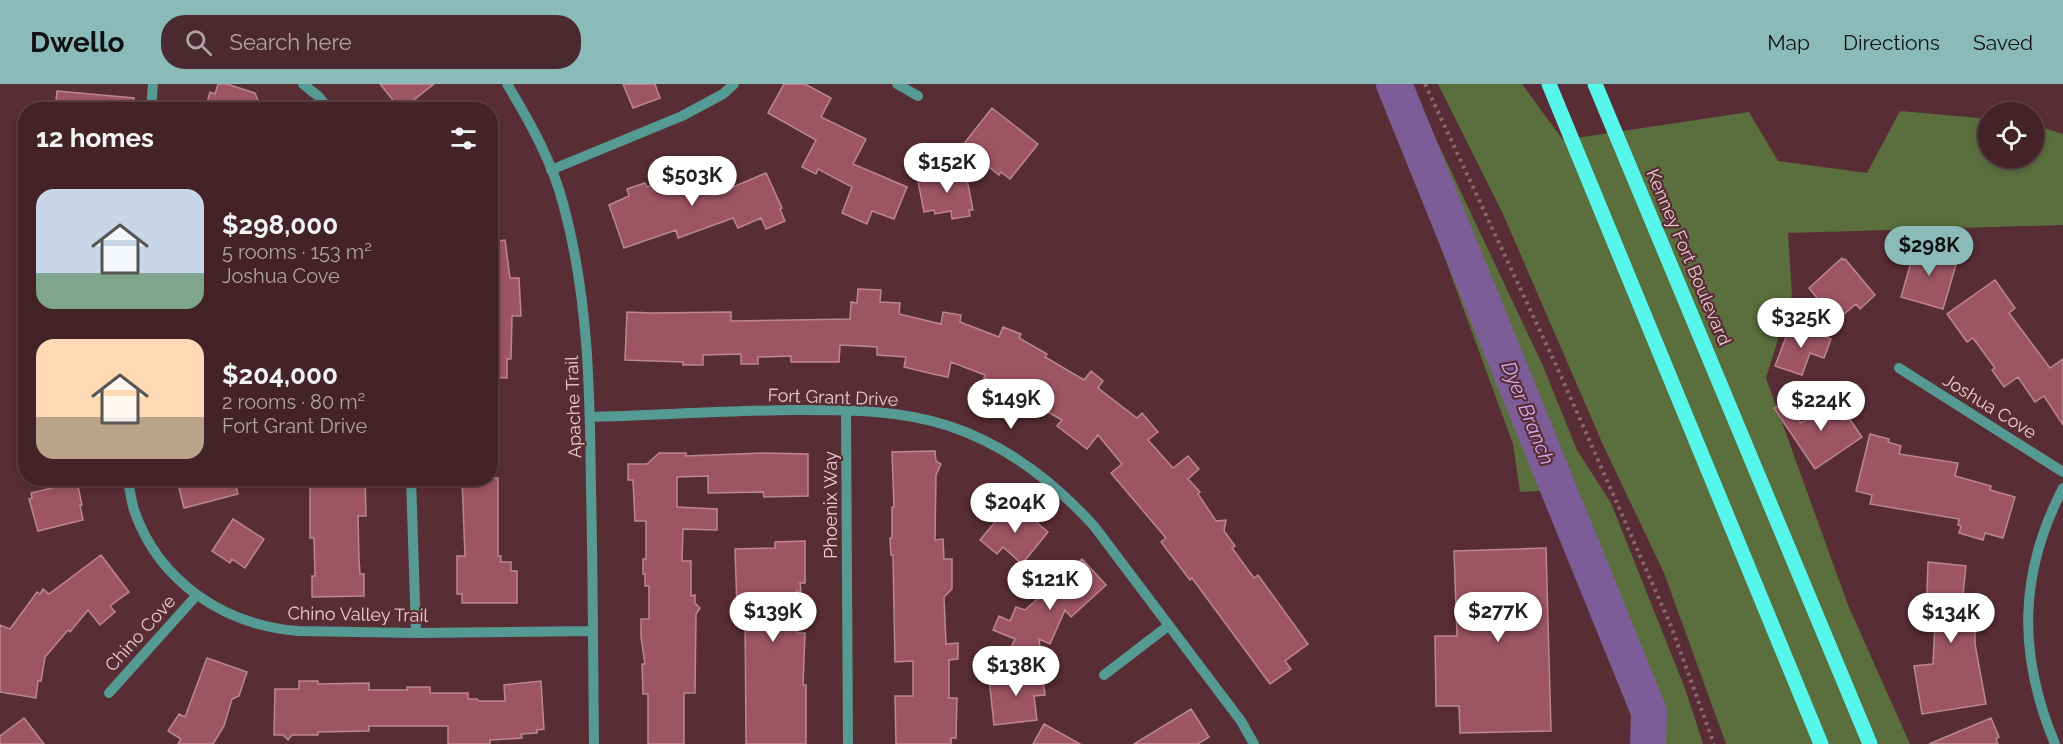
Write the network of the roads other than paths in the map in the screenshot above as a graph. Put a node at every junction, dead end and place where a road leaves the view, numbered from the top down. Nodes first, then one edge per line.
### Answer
1 (153, 84) edge
2 (303, 84) edge
3 (507, 84) edge
4 (716, 84) edge
5 (734, 84) edge
6 (897, 84) edge
7 (1549, 84) edge
8 (1595, 84) edge
9 (723, 94) junction
10 (918, 96) dead end
11 (152, 102) edge
12 (322, 102) edge
13 (550, 170) junction
14 (1899, 368) dead end
15 (846, 410) junction
16 (590, 417) junction
17 (2063, 472) edge
18 (129, 486) edge
19 (411, 486) edge
20 (2063, 488) edge
21 (196, 596) junction
22 (1168, 626) junction
23 (593, 631) junction
24 (416, 633) junction
25 (1104, 675) dead end
26 (109, 693) dead end
27 (594, 744) edge
28 (848, 744) edge
29 (1254, 744) edge
30 (1821, 744) edge
31 (1870, 744) edge
32 (2055, 744) edge

1 - 11 street
2 - 12 street
3 - 13 street, Apache Trail
4 - 9 street
5 - 9 street
6 - 10 street
7 - 30 main road
8 - 31 main road, Kenney Fort Boulevard
9 - 13 street
13 - 16 street, Apache Trail
14 - 17 street, Joshua Cove
15 - 16 street, Fort Grant Drive
15 - 22 street, Fort Grant Drive
15 - 28 street, Phoenix Way
16 - 23 street, Apache Trail
18 - 21 street, Chino Valley Trail
19 - 24 street
20 - 32 street
21 - 24 street, Chino Valley Trail
21 - 26 street, Chino Cove
22 - 25 street
22 - 29 street, Fort Grant Drive
23 - 24 street, Chino Valley Trail
23 - 27 street, Apache Trail

